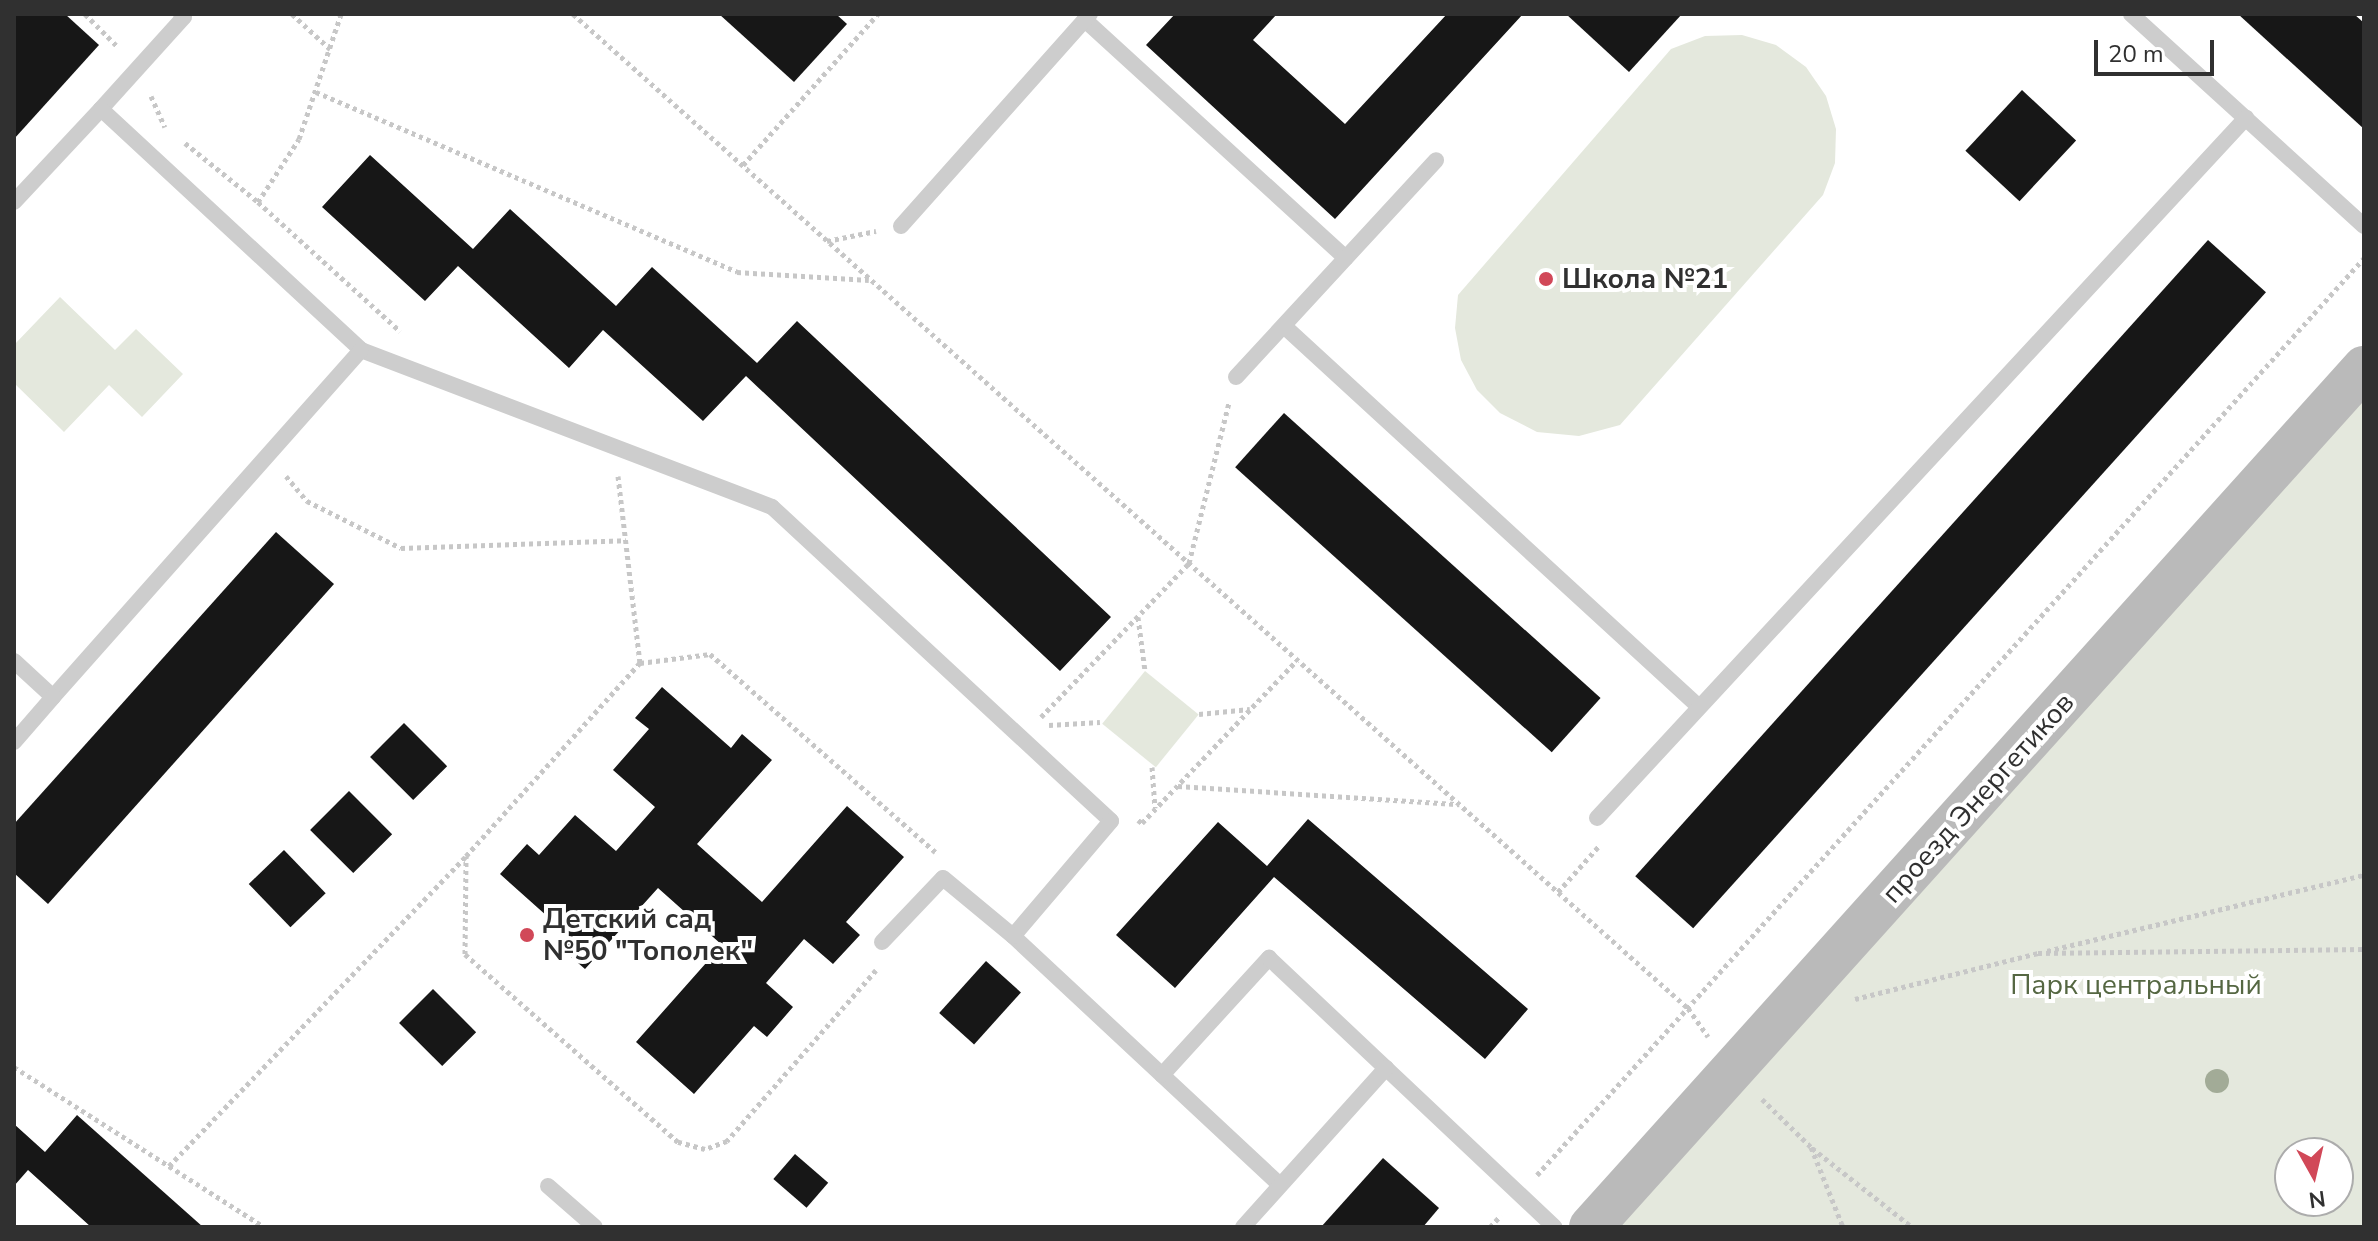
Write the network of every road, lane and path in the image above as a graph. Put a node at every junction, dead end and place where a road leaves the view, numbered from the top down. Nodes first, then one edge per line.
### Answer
1 (181, 14) edge
2 (292, 14) edge
3 (341, 14) edge
4 (573, 14) edge
5 (878, 14) edge
6 (2131, 14) edge
7 (1088, 17) edge
8 (330, 49) junction
9 (150, 92) dead end
10 (316, 92) junction
11 (101, 109) junction
12 (2246, 118) junction
13 (166, 128) dead end
14 (177, 138) dead end
15 (1436, 160) dead end
16 (743, 165) junction
17 (14, 202) edge
18 (258, 202) junction
19 (901, 226) joint
20 (2364, 226) edge
21 (827, 241) junction
22 (1346, 258) junction
23 (2364, 258) edge
24 (872, 280) junction
25 (1284, 326) junction
26 (413, 336) dead end
27 (361, 350) junction
28 (2364, 368) edge
29 (1236, 377) joint
30 (615, 447) junction
31 (280, 469) dead end
32 (626, 540) junction
33 (1189, 563) junction
34 (1138, 616) junction
35 (1297, 660) junction
36 (14, 661) edge
37 (640, 663) junction
38 (1145, 671) dead end
39 (53, 697) junction
40 (1699, 707) junction
41 (1251, 709) junction
42 (1199, 714) dead end
43 (1100, 722) dead end
44 (14, 742) edge
45 (1152, 767) dead end
46 (1177, 786) junction
47 (1459, 804) junction
48 (1156, 809) junction
49 (1131, 814) dead end
50 (1597, 818) dead end
51 (466, 856) junction
52 (2364, 875) edge
53 (943, 878) junction
54 (1013, 936) junction
55 (882, 942) joint
56 (2364, 949) edge
57 (2038, 953) junction
58 (1688, 1008) junction
59 (1783, 1017) junction
60 (14, 1067) edge
61 (1386, 1068) junction
62 (1733, 1072) junction
63 (1162, 1075) junction
64 (1811, 1147) junction
65 (169, 1166) junction
66 (1280, 1185) junction
67 (548, 1186) dead end
68 (1520, 1194) junction
69 (264, 1227) edge
70 (595, 1227) edge
71 (1243, 1227) edge
72 (1490, 1227) edge
73 (1554, 1227) edge
74 (1591, 1227) edge
75 (1843, 1227) edge
76 (1912, 1227) edge

1 - 11 lane
2 - 8 path
3 - 8 path
4 - 16 path
5 - 16 path
6 - 12 lane
7 - 19 lane
7 - 22 lane
8 - 10 path
9 - 13 path
10 - 18 path
10 - 24 path
11 - 17 lane
11 - 27 lane
12 - 20 lane
12 - 40 lane
14 - 18 path
15 - 22 lane
16 - 21 path
18 - 26 path
19 - 21 path
21 - 24 path
22 - 25 lane
23 - 58 path
24 - 33 path
25 - 29 lane
25 - 40 lane
27 - 30 lane
27 - 39 lane
28 - 59 street, проезд Энергетиков
29 - 33 path
30 - 32 path
30 - 54 lane
31 - 32 path
32 - 37 path
33 - 34 path
33 - 35 path
34 - 38 path
34 - 43 path
35 - 41 path
35 - 47 path
36 - 39 lane
37 - 51 path
37 - 53 path
39 - 44 lane
40 - 50 lane
41 - 42 path
41 - 46 path
45 - 48 path
46 - 47 path
46 - 48 path
47 - 58 path
48 - 49 path
51 - 55 path
51 - 65 path
52 - 57 path
53 - 54 lane
53 - 55 lane
54 - 63 lane
56 - 57 path
57 - 59 path
58 - 62 path
58 - 68 path
59 - 62 street, проезд Энергетиков
60 - 65 path
61 - 63 lane
61 - 66 lane
61 - 68 lane
62 - 64 path
62 - 74 street, проезд Энергетиков
63 - 66 lane
64 - 75 path
64 - 76 path
65 - 69 path
66 - 71 lane
67 - 70 lane
68 - 72 path
68 - 73 lane

